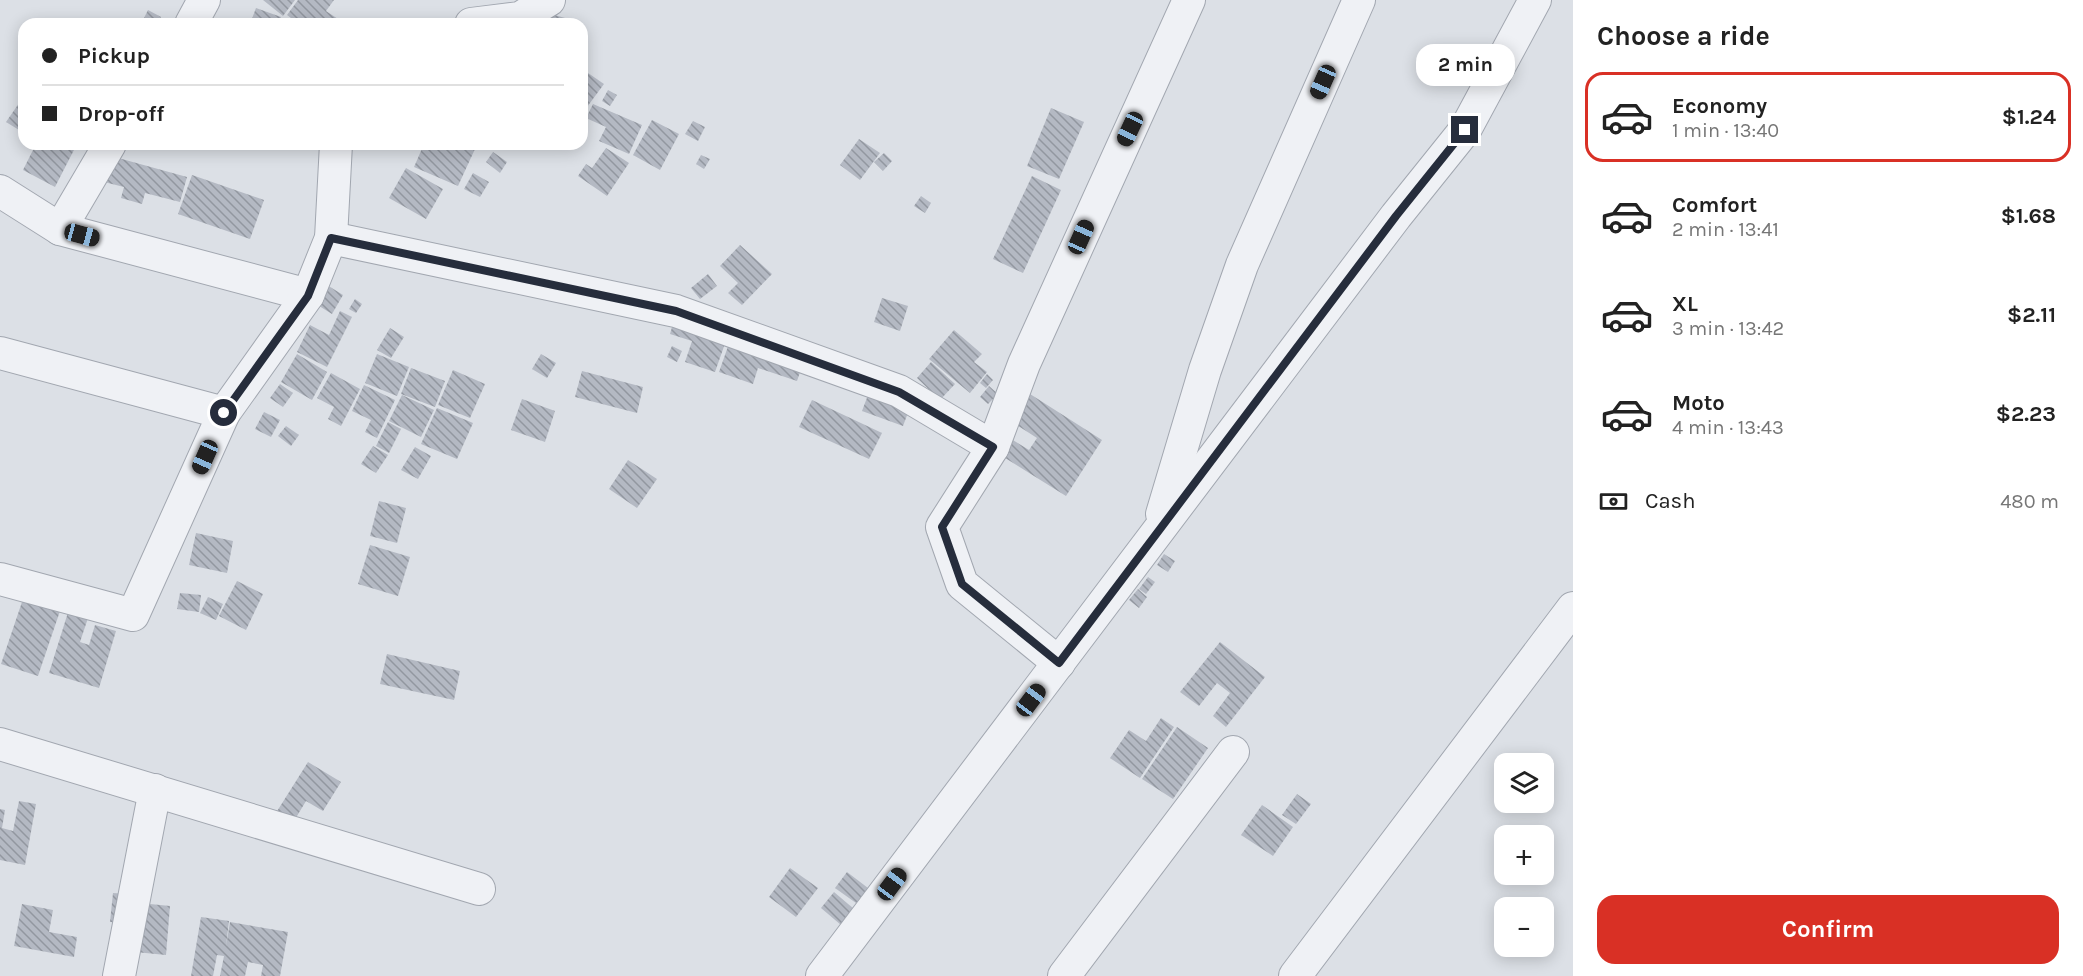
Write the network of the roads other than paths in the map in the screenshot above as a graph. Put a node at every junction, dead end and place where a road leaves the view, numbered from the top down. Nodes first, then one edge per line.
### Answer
1 (204, 0) edge
2 (549, 0) edge
3 (1189, 0) edge
4 (1359, 0) edge
5 (1535, 0) edge
6 (194, 18) edge
7 (520, 18) edge
8 (106, 150) edge
9 (336, 150) edge
10 (0, 192) edge
11 (60, 229) junction
12 (331, 238) junction
13 (308, 296) junction
14 (0, 353) edge
15 (224, 413) junction
16 (993, 447) junction
17 (1156, 535) junction
18 (0, 579) edge
19 (1573, 608) edge
20 (1059, 663) junction
21 (0, 744) edge
22 (1233, 752) dead end
23 (155, 790) junction
24 (479, 889) dead end
25 (119, 976) edge
26 (822, 976) edge
27 (1064, 976) edge
28 (1295, 976) edge

1 - 6 street
2 - 7 street
3 - 16 street
4 - 17 street
5 - 17 street
8 - 11 street
9 - 12 street
10 - 11 street
11 - 13 street
12 - 13 street
12 - 16 street
13 - 15 street
14 - 15 street
15 - 18 street
16 - 20 street
17 - 20 street
19 - 28 street
20 - 26 street
21 - 23 street
22 - 27 street
23 - 24 street
23 - 25 street

